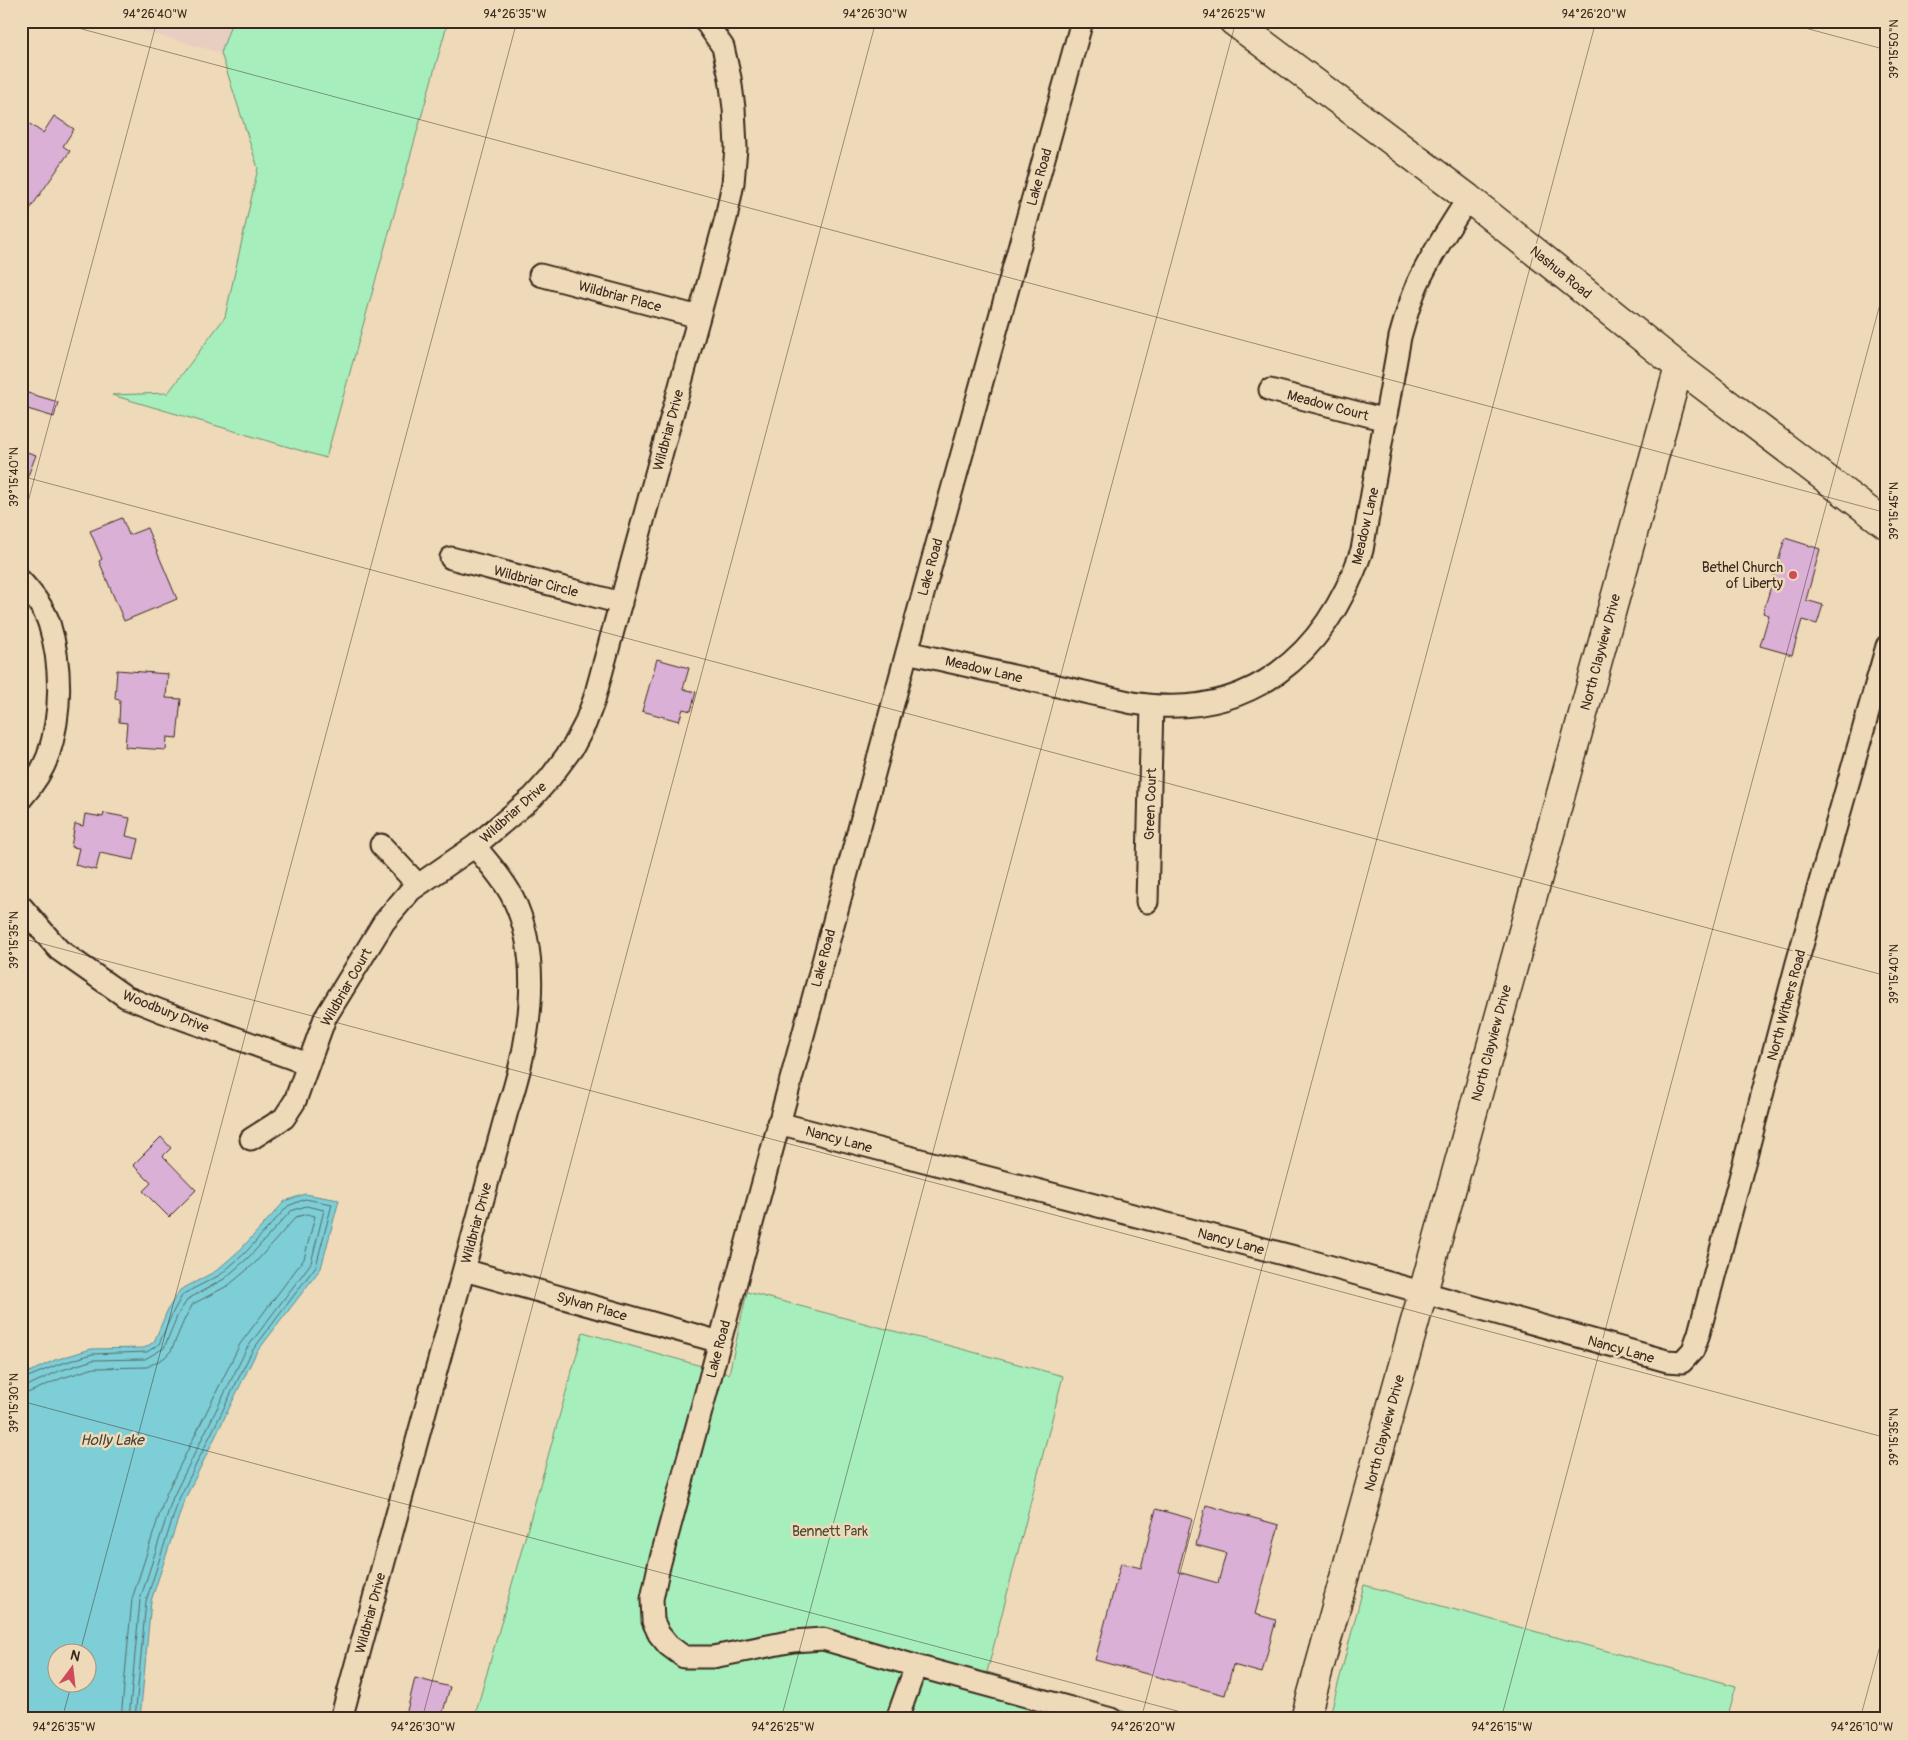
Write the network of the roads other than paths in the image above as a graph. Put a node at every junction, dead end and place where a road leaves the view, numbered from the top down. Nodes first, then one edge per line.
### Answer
1 (705, 21) edge
2 (1082, 21) edge
3 (1233, 21) edge
4 (1468, 198) junction
5 (540, 275) dead end
6 (699, 317) junction
7 (1679, 367) junction
8 (1270, 390) dead end
9 (1386, 420) junction
10 (1884, 518) edge
11 (451, 558) dead end
12 (21, 581) edge
13 (621, 603) junction
14 (1887, 646) edge
15 (907, 652) junction
16 (1152, 706) junction
17 (21, 799) edge
18 (381, 844) dead end
19 (475, 846) junction
20 (418, 885) junction
21 (1147, 902) dead end
22 (21, 906) edge
23 (308, 1064) junction
24 (778, 1123) junction
25 (250, 1139) dead end
26 (464, 1270) junction
27 (1422, 1292) junction
28 (720, 1342) junction
29 (1682, 1362) joint
30 (916, 1666) junction
31 (341, 1719) edge
32 (897, 1719) edge
33 (1111, 1719) edge
34 (1305, 1719) edge

1 - 6 street, Wildbriar Drive
2 - 15 street, Lake Road
3 - 4 street, Nashua Road
4 - 7 street, Nashua Road
4 - 9 street, Meadow Lane
5 - 6 street, Wildbriar Place
6 - 13 street, Wildbriar Drive
7 - 10 street, Nashua Road
7 - 27 street, North Clayview Drive
8 - 9 street, Meadow Court
9 - 16 street, Meadow Lane
11 - 13 street, Wildbriar Circle
12 - 17 street
13 - 19 street, Wildbriar Drive
14 - 29 street, North Withers Road
15 - 16 street, Meadow Lane
15 - 24 street, Lake Road
16 - 21 street, Green Court
18 - 20 street
19 - 20 street, Wildbriar Court
19 - 26 street, Wildbriar Drive
20 - 23 street, Wildbriar Court
22 - 23 street, Woodbury Drive
23 - 25 street, Wildbriar Court
24 - 27 street, Nancy Lane
24 - 28 street, Lake Road
26 - 28 street, Sylvan Place
26 - 31 street, Wildbriar Drive
27 - 29 street, Nancy Lane
27 - 34 street, North Clayview Drive
28 - 30 street, Lake Road
30 - 32 street
30 - 33 street, Lake Road

